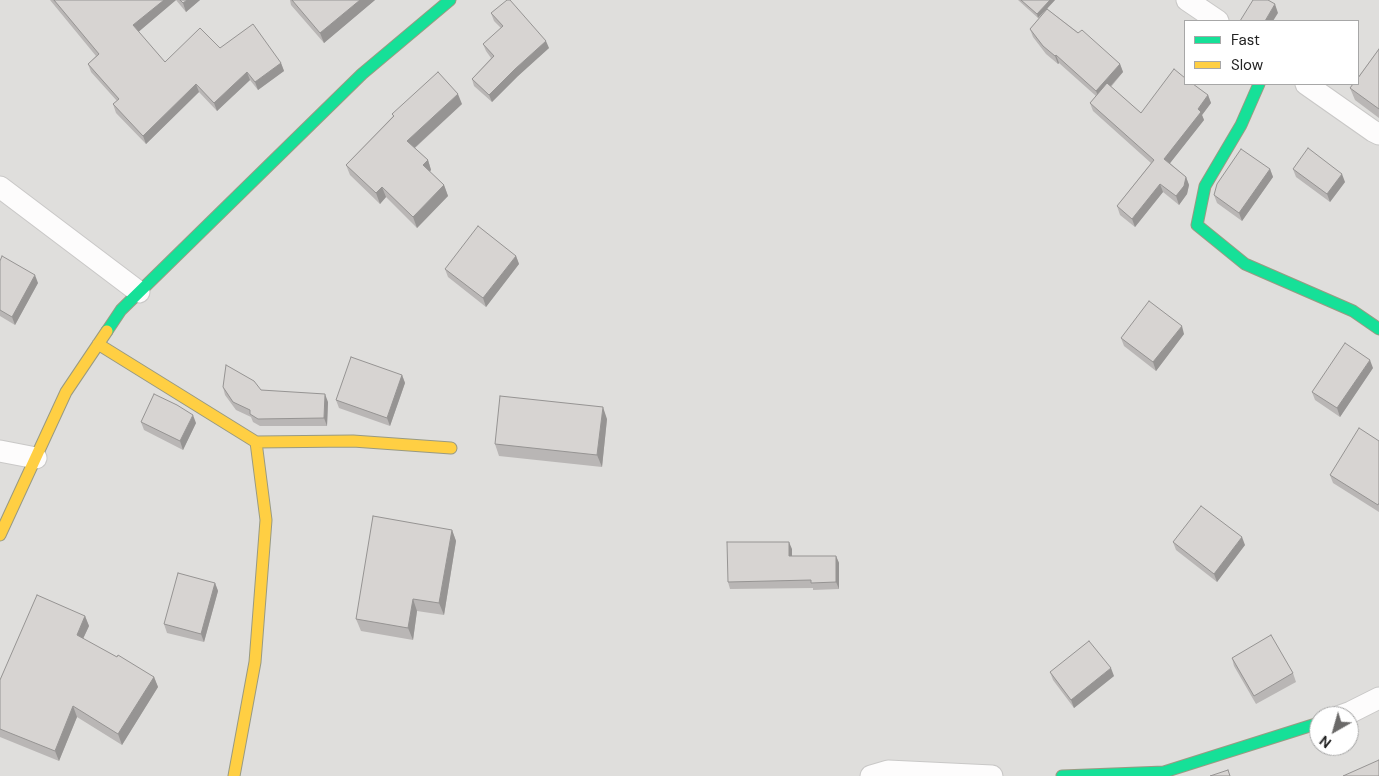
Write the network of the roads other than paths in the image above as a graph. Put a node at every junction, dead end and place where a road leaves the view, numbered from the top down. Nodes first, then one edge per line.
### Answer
1 (450, 0) edge
2 (1187, 0) edge
3 (1217, 20) edge
4 (1259, 85) edge
5 (1307, 85) edge
6 (1379, 134) edge
7 (0, 187) edge
8 (139, 292) junction
9 (1379, 329) edge
10 (98, 344) junction
11 (256, 442) junction
12 (451, 448) dead end
13 (0, 451) edge
14 (36, 458) junction
15 (0, 535) edge
16 (1379, 698) edge
17 (1359, 708) edge
18 (1309, 726) edge
19 (234, 776) edge
20 (870, 776) edge
21 (992, 776) edge
22 (1062, 776) edge

1 - 8 street
2 - 3 street
4 - 9 street
5 - 6 street
7 - 8 street
8 - 10 street
10 - 11 street
10 - 14 street
11 - 12 street
11 - 19 street
13 - 14 street
14 - 15 street
16 - 17 street
18 - 22 street
20 - 21 street

